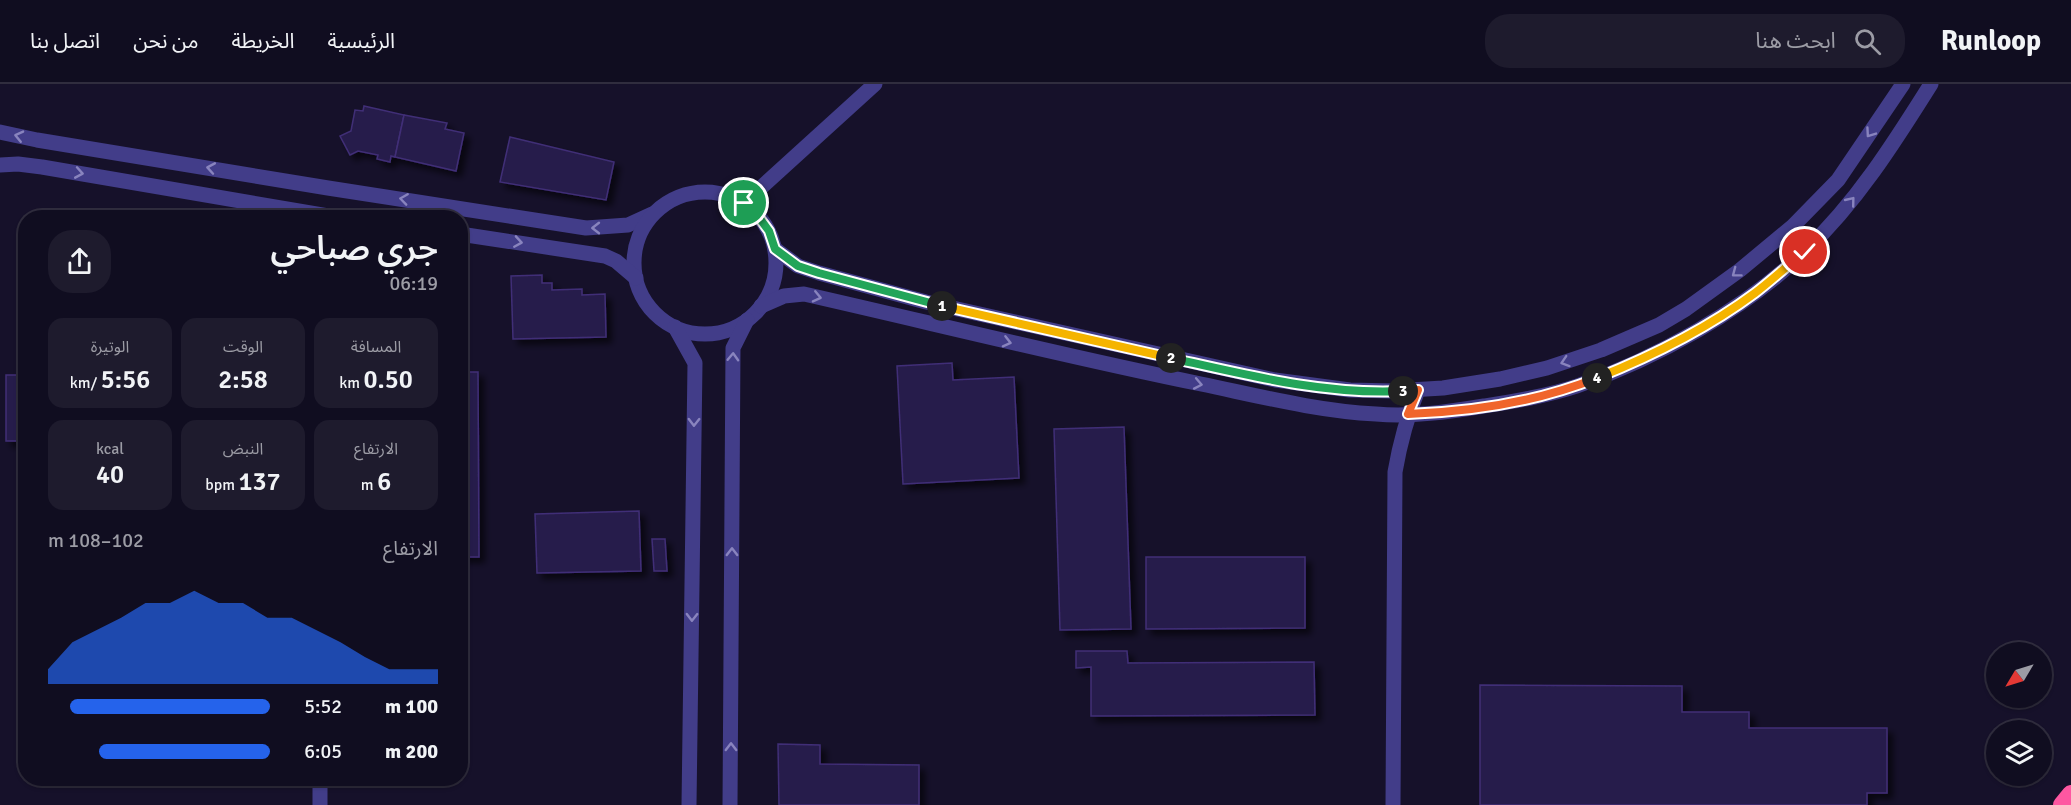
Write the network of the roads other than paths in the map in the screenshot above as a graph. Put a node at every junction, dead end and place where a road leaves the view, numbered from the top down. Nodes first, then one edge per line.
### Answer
1 (875, 84) edge
2 (1903, 84) edge
3 (1931, 84) edge
4 (0, 132) edge
5 (0, 165) edge
6 (328, 188) junction
7 (744, 203) junction
8 (289, 210) edge
9 (325, 210) edge
10 (652, 214) junction
11 (468, 235) edge
12 (775, 249) junction
13 (636, 278) junction
14 (761, 306) junction
15 (747, 320) junction
16 (675, 327) junction
17 (1418, 390) junction
18 (1408, 414) junction
19 (320, 786) edge
20 (2071, 794) edge
21 (320, 805) edge
22 (689, 805) edge
23 (730, 805) edge
24 (1393, 805) edge
25 (2062, 805) edge

1 - 7 street
2 -> 17 street
18 -> 3 street
6 -> 4 street
5 -> 8 street
6 - 9 street
10 -> 6 street
7 - 10 street
7 - 12 street
10 - 13 street
11 -> 13 street
12 - 14 street
12 - 17 street
13 - 16 street
14 - 15 street
14 -> 18 street
15 - 16 street
23 -> 15 street
16 -> 22 street
17 - 18 street
18 - 24 street
19 - 21 street
20 - 25 highway

